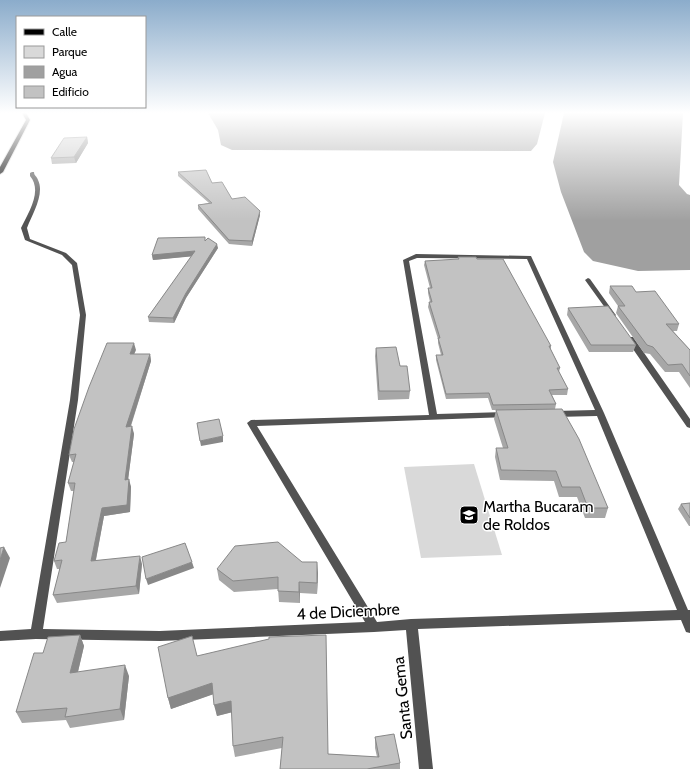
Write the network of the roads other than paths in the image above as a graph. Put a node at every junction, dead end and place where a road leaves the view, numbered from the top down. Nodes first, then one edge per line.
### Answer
1 (12, 149) edge
2 (0, 172) edge
3 (32, 173) dead end
4 (588, 280) dead end
5 (600, 413) junction
6 (544, 414) edge
7 (512, 415) edge
8 (432, 416) junction
9 (690, 425) edge
10 (687, 616) edge
11 (411, 624) junction
12 (374, 627) junction
13 (690, 628) edge
14 (36, 634) junction
15 (0, 636) edge
16 (426, 769) edge

1 - 2 main road
3 - 14 street
4 - 9 street
5 - 6 street
5 - 8 street
5 - 10 street
7 - 8 street
8 - 12 street
10 - 11 street, 4 de Diciembre
10 - 13 street
11 - 12 street, 4 de Diciembre
11 - 16 street, Santa Gema
12 - 14 street, 4 de Diciembre
14 - 15 street, 4 de Diciembre

